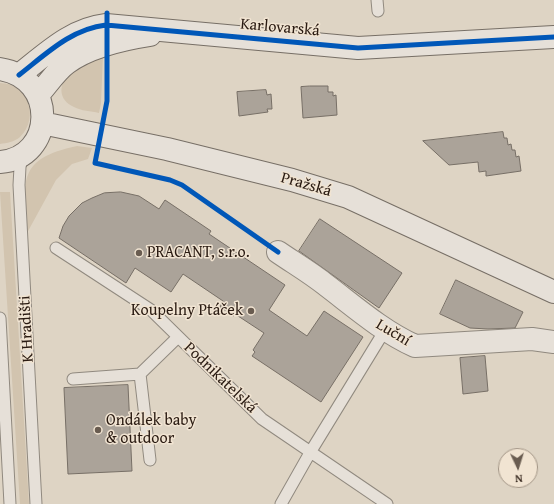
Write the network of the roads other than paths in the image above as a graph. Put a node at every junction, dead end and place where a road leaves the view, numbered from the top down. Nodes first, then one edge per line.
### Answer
1 (377, 0) edge
2 (378, 11) dead end
3 (181, 32) junction
4 (554, 37) edge
5 (10, 72) edge
6 (38, 95) junction
7 (42, 124) junction
8 (23, 154) junction
9 (0, 162) edge
10 (56, 248) dead end
11 (278, 252) dead end
12 (554, 292) edge
13 (0, 318) edge
14 (385, 330) junction
15 (178, 337) junction
16 (554, 342) edge
17 (140, 374) junction
18 (73, 379) dead end
19 (311, 452) junction
20 (150, 460) dead end
21 (10, 504) edge
22 (36, 504) edge
23 (281, 504) edge
24 (387, 504) edge

1 - 2 lane
3 - 4 street, Karlovarská
3 - 5 street, Karlovarská
3 - 6 street
5 - 6 street
6 - 7 street
7 - 8 street
7 - 12 street, Pražská
8 - 9 street
8 - 22 lane, K Hradišti
10 - 15 lane, Podnikatelská
11 - 14 street, Luční
13 - 21 lane, K Hradišti
14 - 16 street, Luční
14 - 19 lane
15 - 17 lane
15 - 19 lane, Podnikatelská
17 - 18 lane
17 - 20 lane
19 - 23 lane
19 - 24 lane, Podnikatelská

